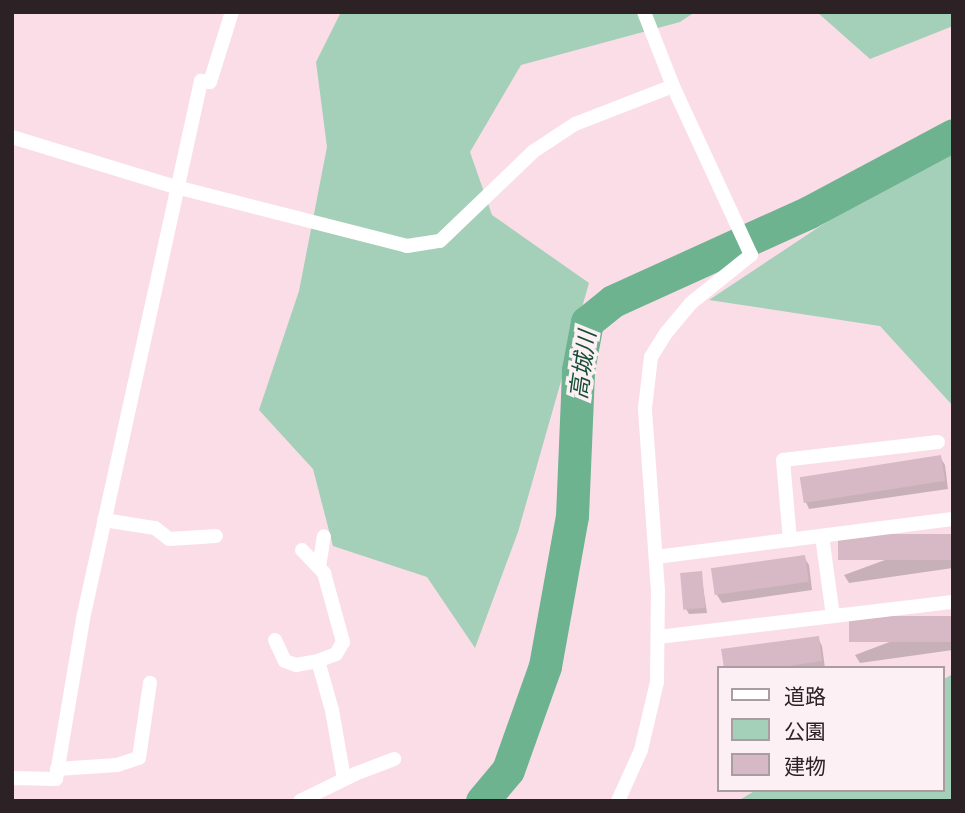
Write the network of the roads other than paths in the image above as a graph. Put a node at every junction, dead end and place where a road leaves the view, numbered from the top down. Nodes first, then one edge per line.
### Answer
1 (232, 12) edge
2 (644, 12) edge
3 (673, 86) junction
4 (12, 137) edge
5 (176, 187) junction
6 (938, 442) dead end
7 (953, 519) edge
8 (104, 520) junction
9 (216, 536) dead end
10 (324, 536) dead end
11 (822, 536) junction
12 (790, 540) junction
13 (302, 550) dead end
14 (656, 557) junction
15 (319, 567) junction
16 (953, 602) edge
17 (833, 616) junction
18 (658, 637) junction
19 (275, 640) dead end
20 (318, 661) junction
21 (150, 683) dead end
22 (394, 759) dead end
23 (57, 769) junction
24 (12, 778) edge
25 (344, 779) junction
26 (300, 801) edge
27 (618, 801) edge

1 - 5 street
2 - 3 street
3 - 5 street
3 - 14 street
4 - 5 street
5 - 8 street
6 - 12 street
7 - 11 street
8 - 9 street
8 - 23 street
10 - 15 street
11 - 12 street
11 - 17 street
12 - 14 street
13 - 15 street
14 - 18 street
15 - 20 street
16 - 17 street
17 - 18 street
18 - 27 street
19 - 20 street
20 - 25 street
21 - 23 street
22 - 25 street
23 - 24 street
25 - 26 street

